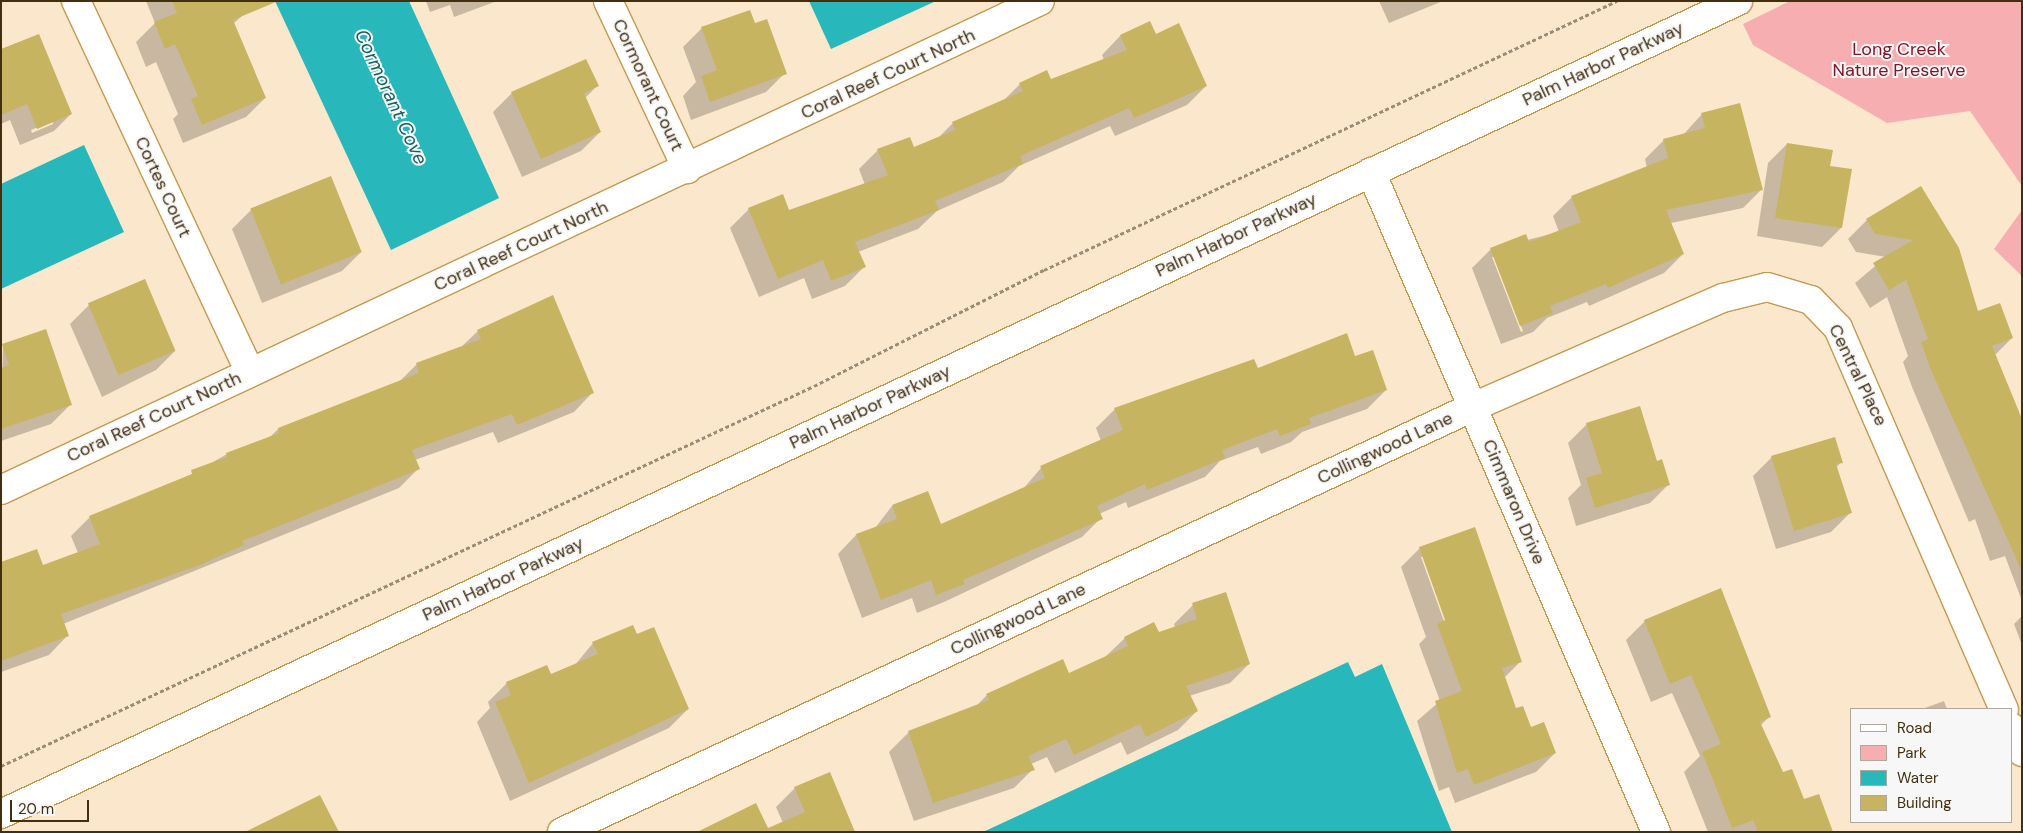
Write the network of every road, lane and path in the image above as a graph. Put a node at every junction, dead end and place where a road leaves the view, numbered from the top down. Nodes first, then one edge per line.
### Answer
1 (76, 1) edge
2 (608, 1) edge
3 (1040, 1) edge
4 (1617, 1) edge
5 (1738, 1) edge
6 (687, 169) junction
7 (1371, 172) junction
8 (250, 372) junction
9 (1473, 407) junction
10 (1, 490) edge
11 (2004, 708) edge
12 (2013, 730) edge
13 (2022, 752) edge
14 (1, 766) edge
15 (1, 814) edge
16 (562, 832) edge
17 (1656, 832) edge

1 - 8 street, Cortes Court
2 - 6 street, Cormorant Court
3 - 6 street, Coral Reef Court North
4 - 14 path
5 - 7 street, Palm Harbor Parkway
6 - 8 street, Coral Reef Court North
7 - 9 street, Cimmaron Drive
7 - 15 street, Palm Harbor Parkway
8 - 10 street, Coral Reef Court North
9 - 11 street, Central Place
9 - 16 street, Collingwood Lane
9 - 17 street, Cimmaron Drive
12 - 13 street

